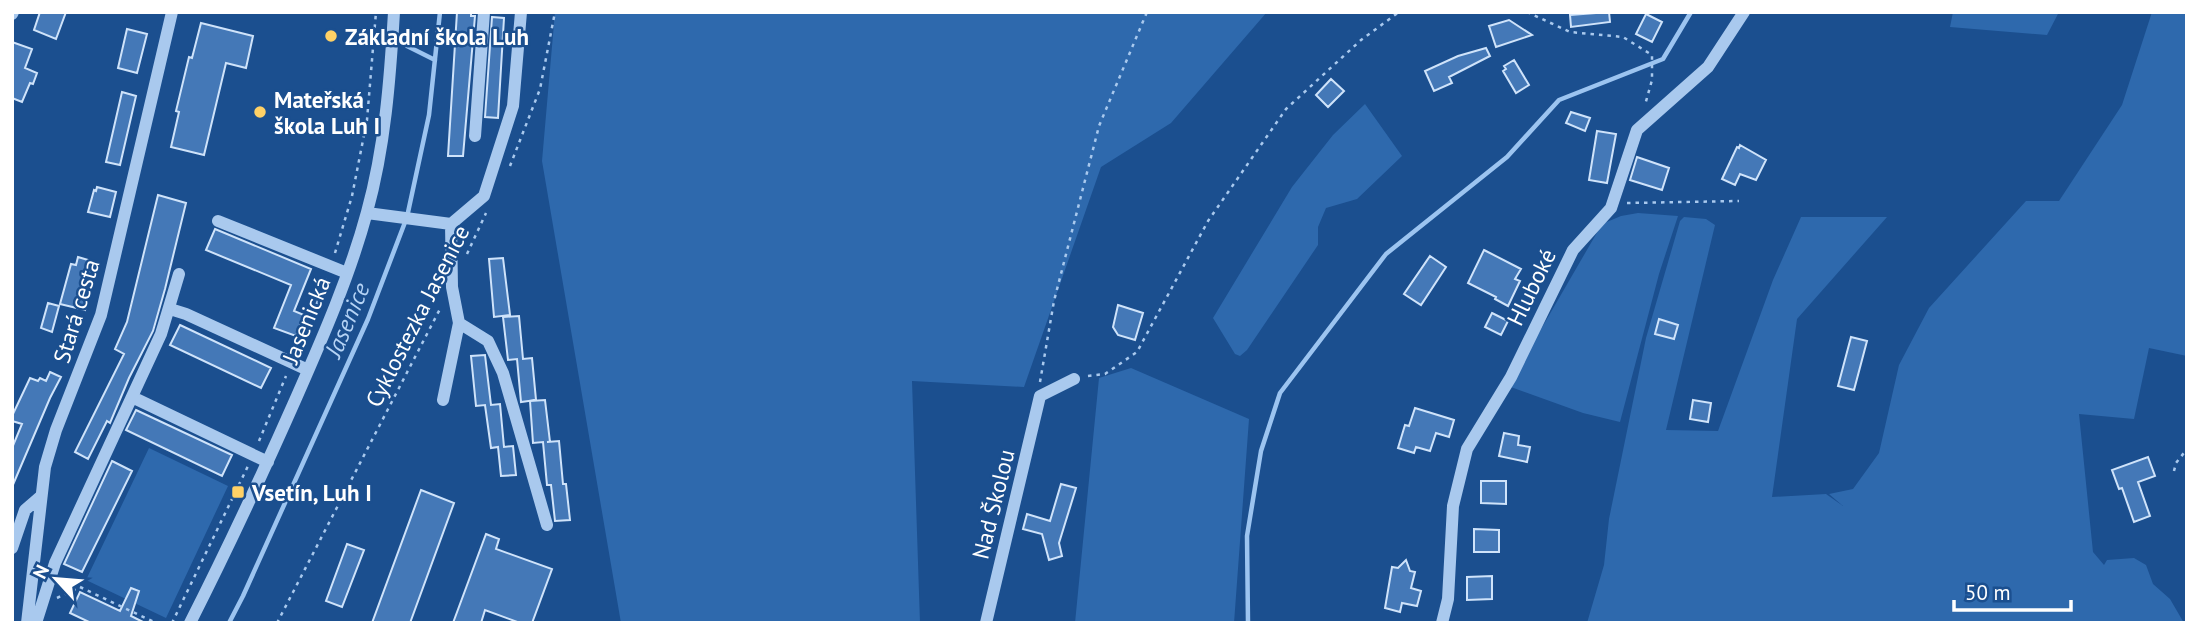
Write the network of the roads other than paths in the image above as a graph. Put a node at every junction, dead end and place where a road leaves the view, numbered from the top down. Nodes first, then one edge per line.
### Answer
1 (172, 12) edge
2 (394, 12) edge
3 (484, 12) edge
4 (521, 12) edge
5 (1744, 12) edge
6 (475, 136) dead end
7 (367, 213) junction
8 (218, 221) dead end
9 (450, 224) junction
10 (347, 273) junction
11 (179, 274) dead end
12 (170, 309) junction
13 (459, 323) junction
14 (308, 370) junction
15 (1073, 379) road end
16 (132, 397) junction
17 (443, 400) dead end
18 (268, 462) junction
19 (40, 497) junction
20 (547, 525) dead end
21 (12, 548) edge
22 (27, 623) edge
23 (36, 623) edge
24 (190, 623) edge
25 (985, 623) edge
26 (1442, 623) edge

1 - 19 street, Stará cesta
2 - 7 street, Jasenická
3 - 6 street
4 - 9 street
5 - 26 street, Hluboké
7 - 9 street
7 - 10 street, Jasenická
8 - 10 street
9 - 13 street
10 - 14 street, Jasenická
11 - 12 street
12 - 14 street
12 - 16 street
13 - 17 street
13 - 20 street
14 - 18 street, Jasenická
15 - 25 street, Nad Školou
16 - 18 street
16 - 23 street
18 - 24 street, Jasenická
19 - 21 street
19 - 22 street, Stará cesta

